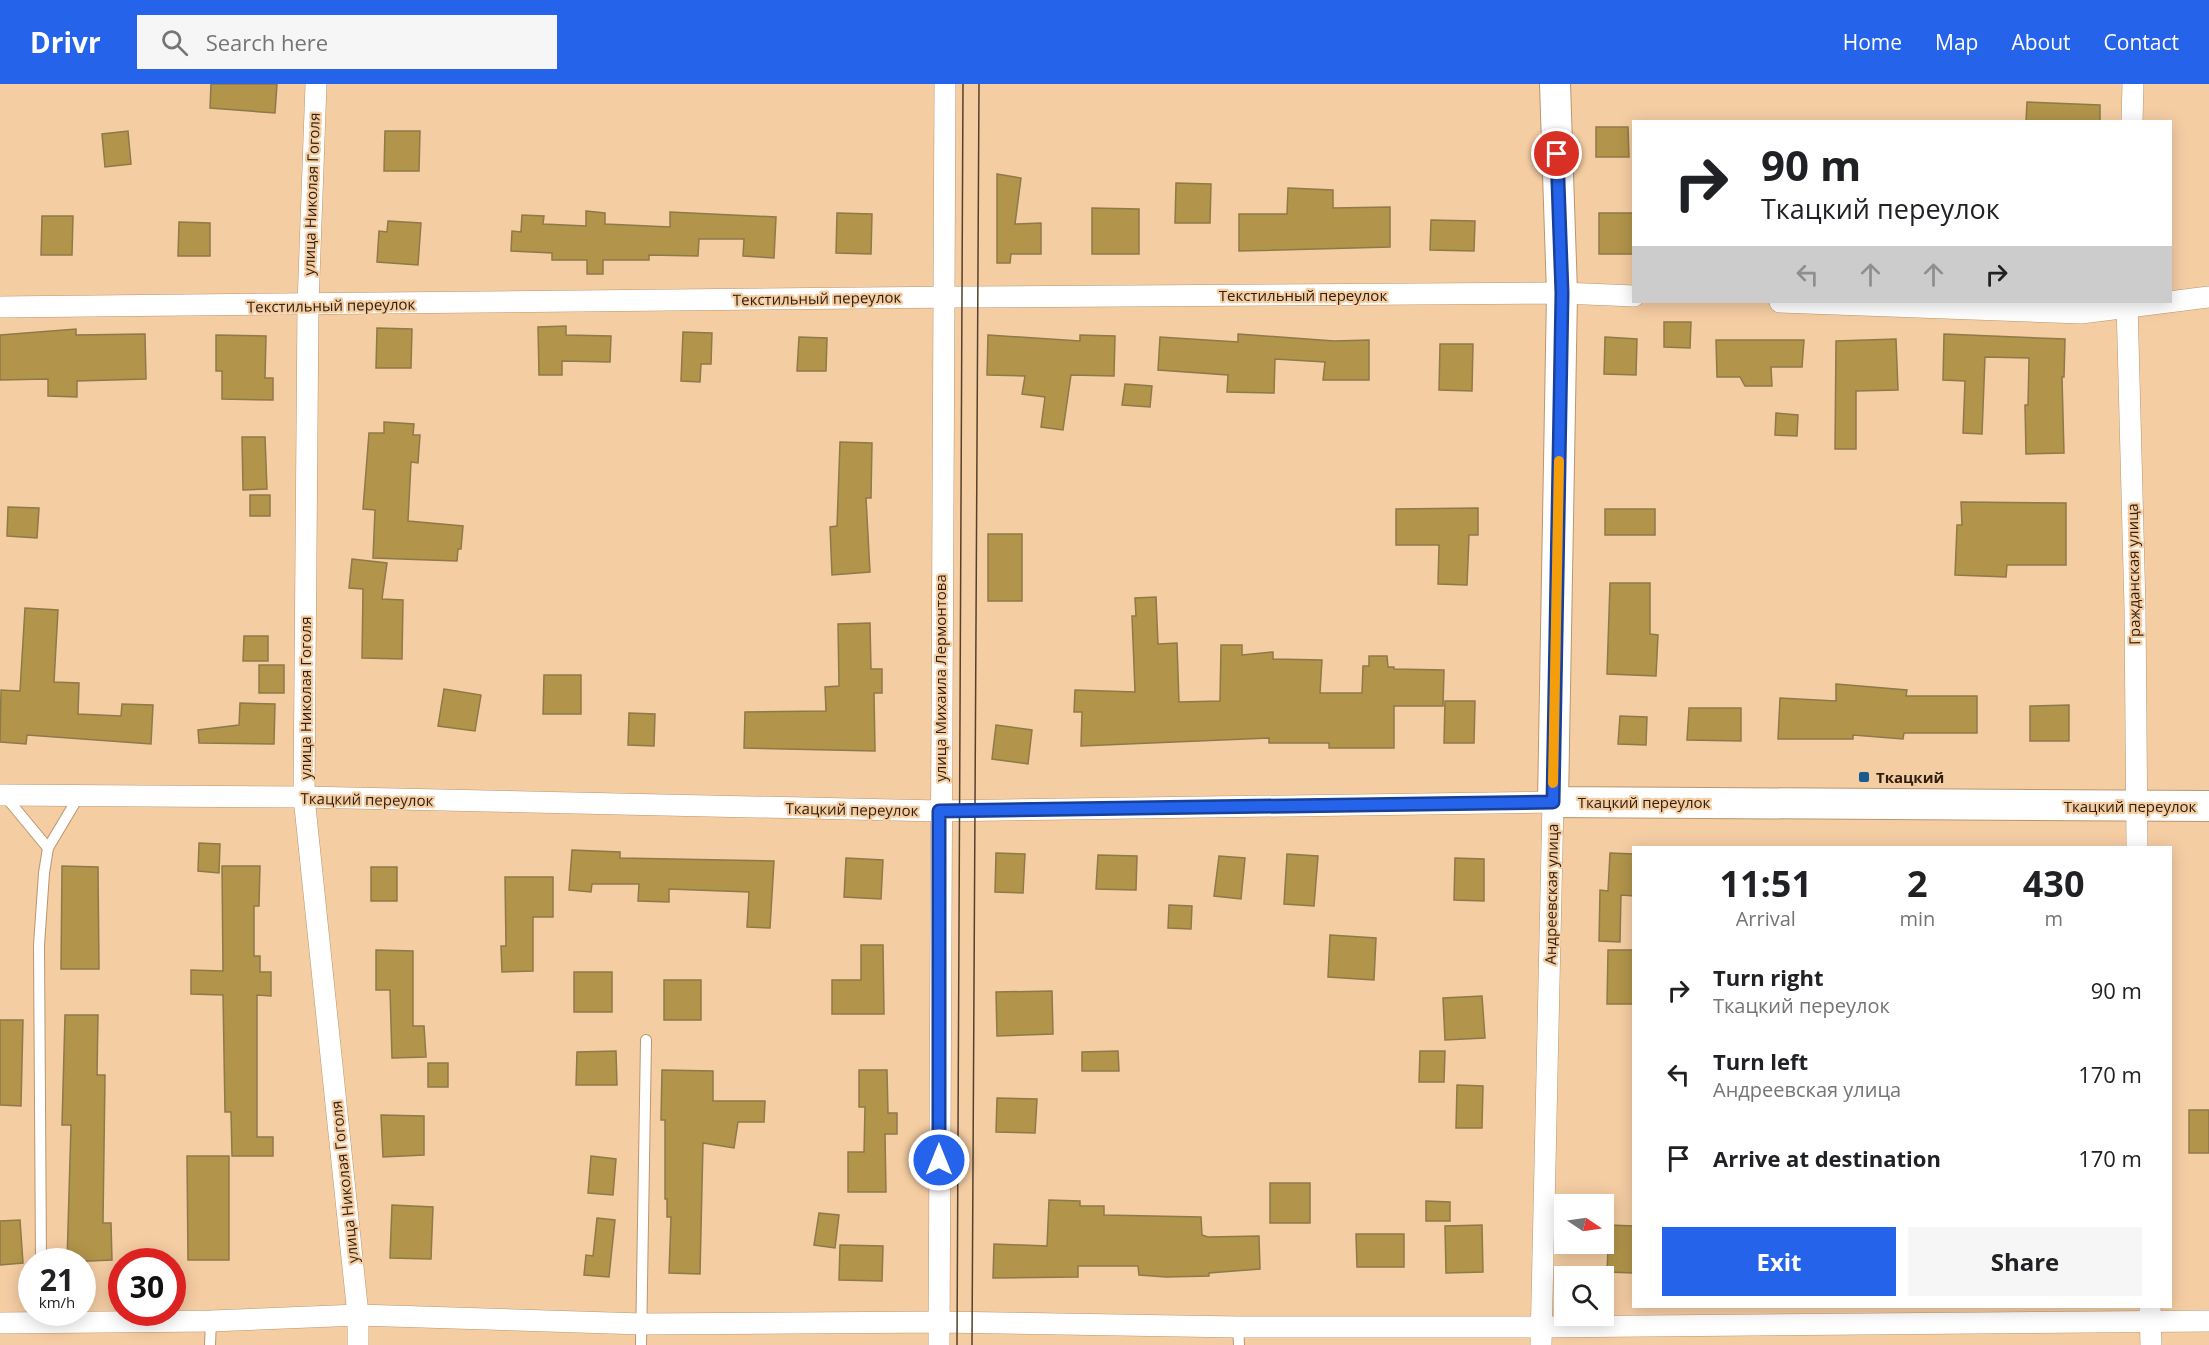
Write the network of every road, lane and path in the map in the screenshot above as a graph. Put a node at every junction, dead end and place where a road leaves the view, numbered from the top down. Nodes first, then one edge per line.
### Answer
1 (316, 84) edge
2 (945, 84) edge
3 (1555, 84) edge
4 (2133, 84) edge
5 (2132, 120) edge
6 (1562, 293) junction
7 (1632, 296) edge
8 (943, 297) junction
9 (2209, 297) edge
10 (2172, 301) edge
11 (1807, 303) edge
12 (2148, 303) edge
13 (308, 305) junction
14 (2127, 305) edge
15 (0, 307) edge
16 (2, 796) edge
17 (80, 796) junction
18 (304, 797) junction
19 (1553, 802) junction
20 (2135, 806) junction
21 (2209, 806) edge
22 (939, 811) junction
23 (2137, 846) edge
24 (48, 848) junction
25 (646, 1040) dead end
26 (41, 1248) edge
27 (2150, 1314) edge
28 (358, 1316) junction
29 (96, 1319) edge
30 (18, 1321) edge
31 (211, 1321) junction
32 (2209, 1321) edge
33 (939, 1322) junction
34 (0, 1323) edge
35 (642, 1335) edge
36 (1238, 1336) edge
37 (1541, 1336) edge
38 (210, 1345) edge
39 (358, 1345) edge
40 (939, 1345) edge
41 (2151, 1345) edge

1 - 13 street, улица Николая Гоголя
2 - 8 street, улица Михаила Лермонтова
3 - 6 street, Андреевская улица
4 - 5 street
6 - 7 street, Текстильный переулок
6 - 8 street, Текстильный переулок
6 - 19 street, Андреевская улица
8 - 13 street, Текстильный переулок
8 - 22 street, улица Михаила Лермонтова
9 - 10 street
11 - 14 street
12 - 14 street
13 - 15 street, Текстильный переулок
13 - 18 street, улица Николая Гоголя
14 - 20 street, Гражданская улица
16 - 17 street, Ткацкий переулок
16 - 24 lane
17 - 18 street, Ткацкий переулок
17 - 24 lane
18 - 22 street, Ткацкий переулок
18 - 28 street, улица Николая Гоголя
19 - 20 street, Ткацкий переулок
19 - 22 street, Ткацкий переулок
19 - 37 street, Андреевская улица
20 - 21 street, Ткацкий переулок
20 - 23 street, Гражданская улица
22 - 33 street, улица Михаила Лермонтова
24 - 26 lane
25 - 35 lane
27 - 32 street
27 - 37 street
27 - 41 street
28 - 31 street
28 - 35 street
28 - 39 street, улица Николая Гоголя
29 - 31 street
30 - 34 street
31 - 38 lane
33 - 35 street
33 - 36 street
33 - 40 street, улица Михаила Лермонтова
36 - 37 street

